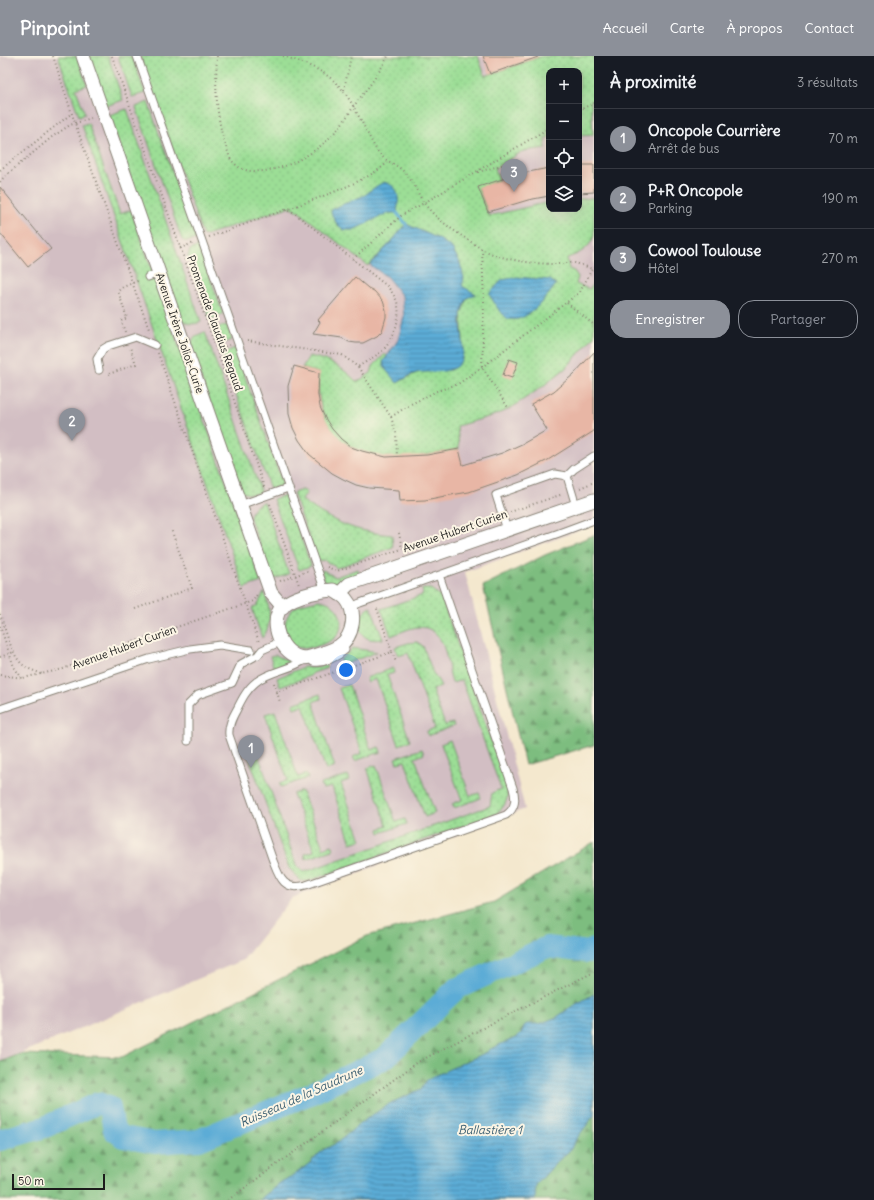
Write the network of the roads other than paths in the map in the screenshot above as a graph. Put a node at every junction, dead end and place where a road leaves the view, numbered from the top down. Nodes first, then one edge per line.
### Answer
1 (83, 56) edge
2 (137, 56) edge
3 (155, 346) road end
4 (99, 370) dead end
5 (594, 456) edge
6 (567, 476) junction
7 (288, 488) junction
8 (594, 500) edge
9 (240, 506) junction
10 (576, 506) junction
11 (594, 520) edge
12 (507, 530) junction
13 (439, 575) junction
14 (325, 591) junction
15 (339, 594) junction
16 (283, 607) junction
17 (351, 607) junction
18 (280, 642) junction
19 (256, 652) junction
20 (308, 658) junction
21 (0, 709) edge
22 (188, 741) dead end

1 - 9 street, Avenue Irène Joliot-Curie
2 - 7 lane
3 - 4 lane
5 - 6 lane
6 - 10 lane
6 - 12 lane
7 - 9 lane
7 - 14 lane
8 - 10 street, Avenue Hubert Curien
9 - 16 street, Avenue Irène Joliot-Curie
10 - 12 street, Avenue Hubert Curien
11 - 13 lane
12 - 15 street, Avenue Hubert Curien
13 - 17 lane
13 - 20 lane
14 - 15 street
14 - 16 street
15 - 17 street
16 - 18 street
17 - 20 street
18 - 19 lane
18 - 20 street
19 - 21 lane
19 - 22 lane

